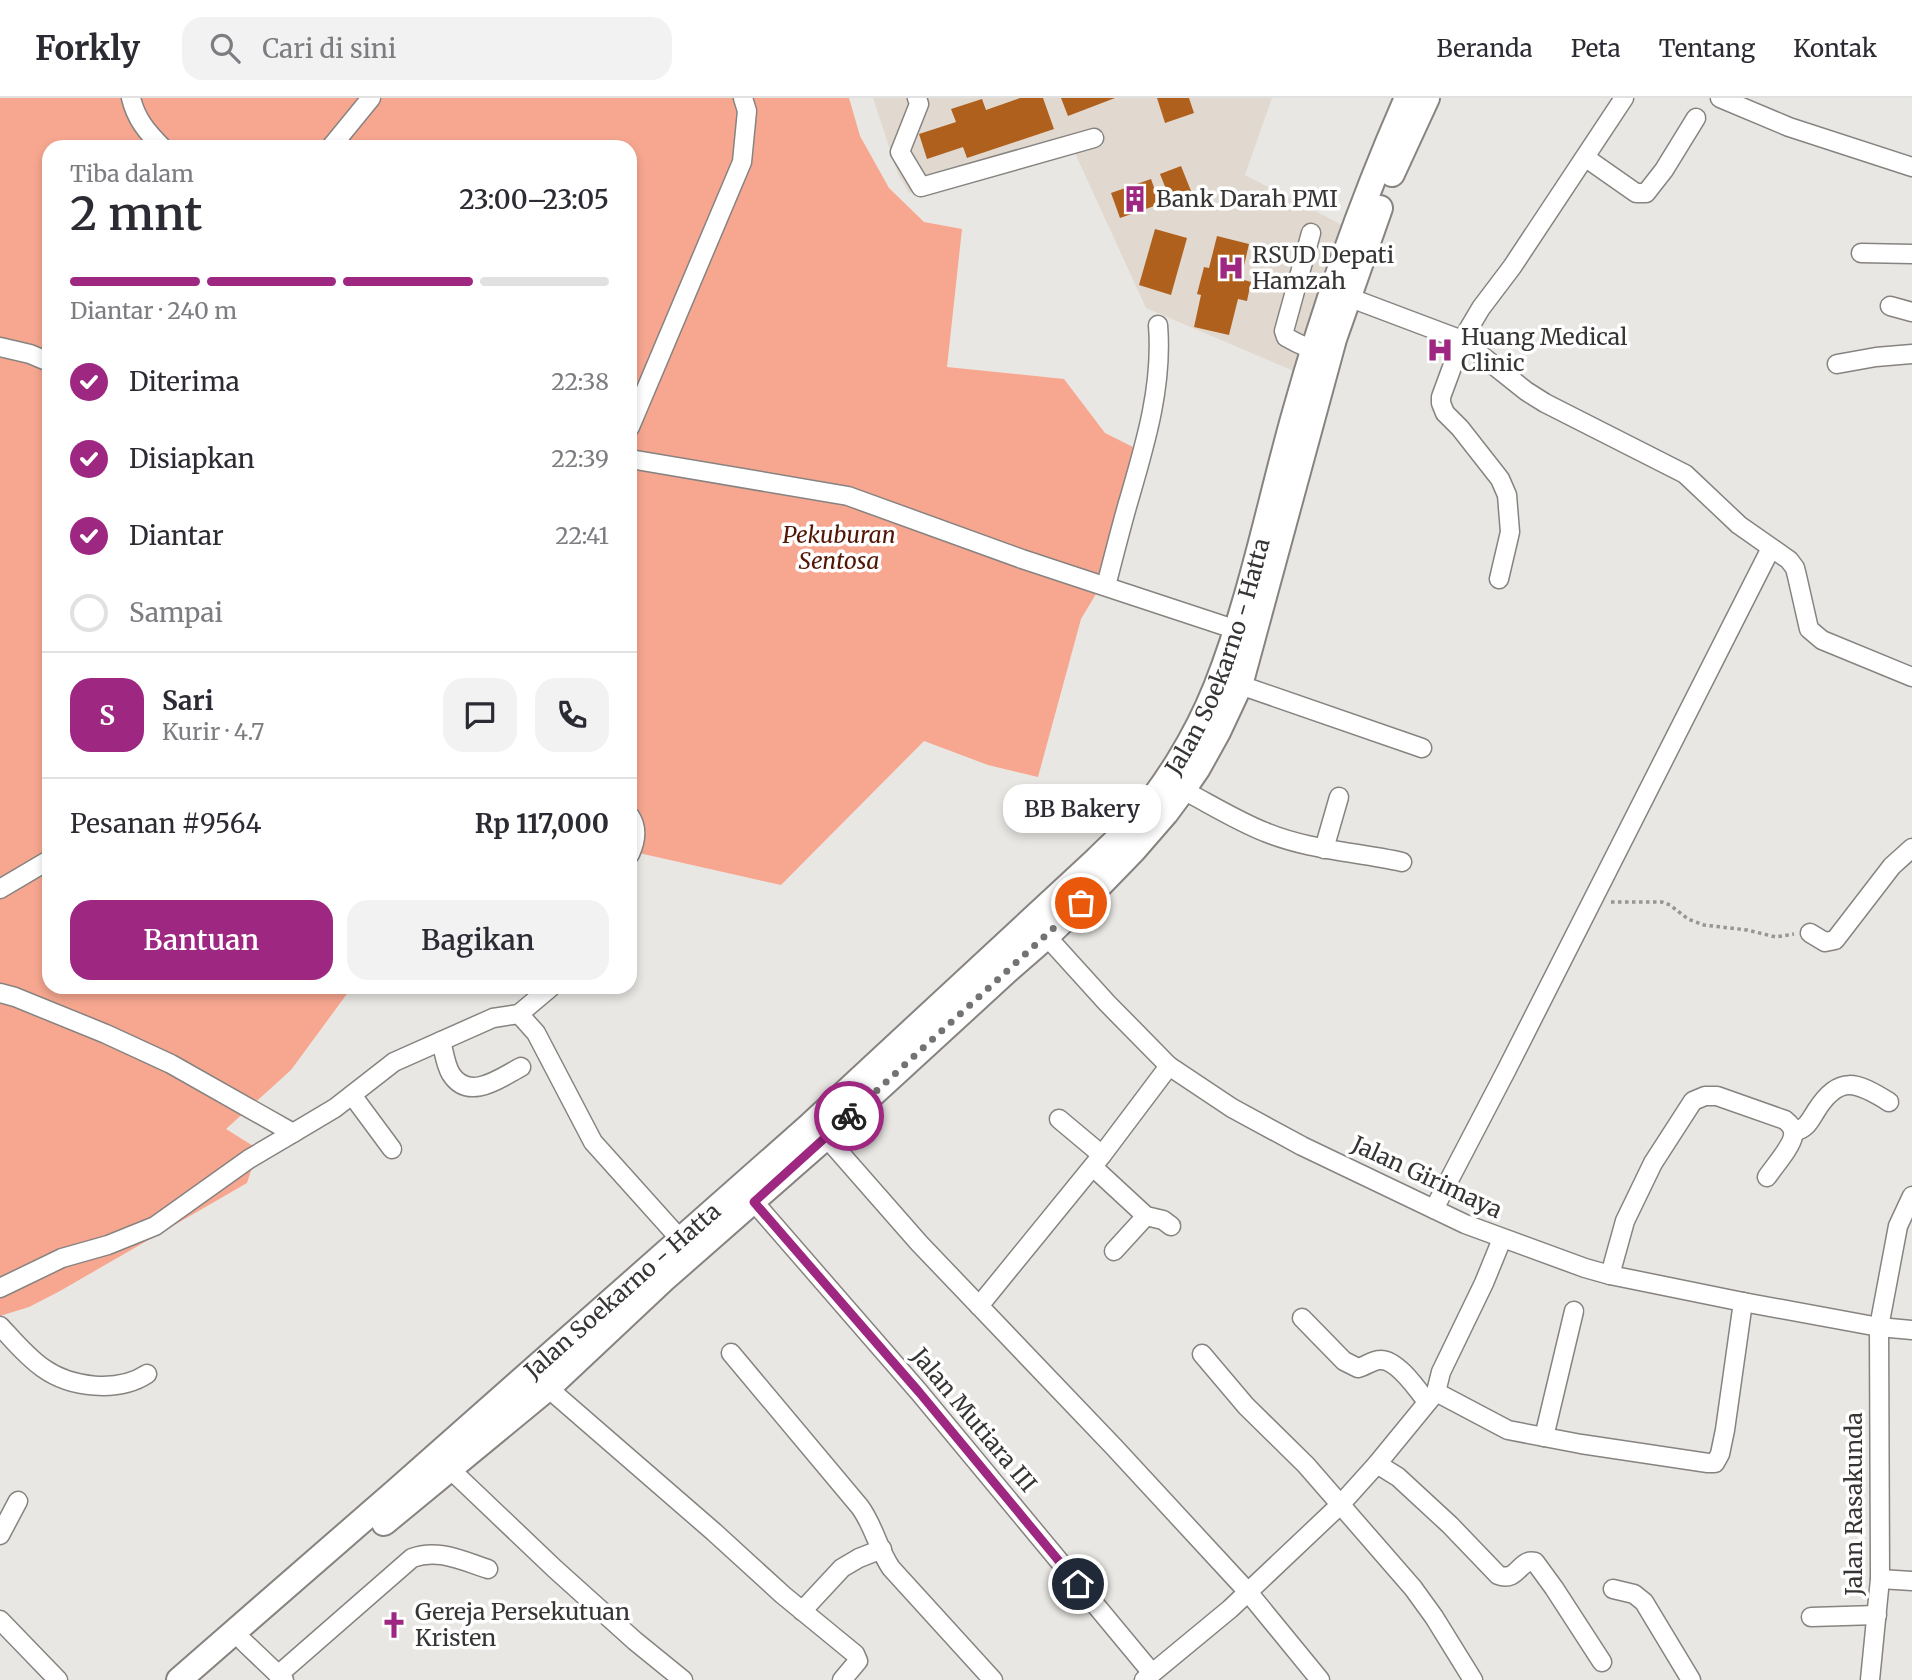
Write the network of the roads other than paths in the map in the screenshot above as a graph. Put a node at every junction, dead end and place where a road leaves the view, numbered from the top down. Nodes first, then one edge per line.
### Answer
1 (131, 98) edge
2 (371, 98) edge
3 (743, 98) edge
4 (917, 98) edge
5 (1407, 98) edge
6 (1427, 98) edge
7 (1624, 98) edge
8 (1720, 98) edge
9 (1696, 118) dead end
10 (1094, 138) dead end
11 (154, 140) edge
12 (337, 140) edge
13 (1586, 158) junction
14 (1912, 167) edge
15 (1311, 233) dead end
16 (1861, 253) dead end
17 (1912, 254) edge
18 (1340, 294) junction
19 (1890, 306) dead end
20 (1912, 312) edge
21 (1158, 325) dead end
22 (1462, 340) junction
23 (0, 347) edge
24 (1321, 352) junction
25 (1912, 354) edge
26 (42, 359) edge
27 (1837, 363) dead end
28 (637, 410) edge
29 (637, 460) edge
30 (1771, 548) junction
31 (1499, 579) dead end
32 (1106, 586) junction
33 (1237, 630) junction
34 (1912, 677) edge
35 (1240, 685) junction
36 (1422, 748) dead end
37 (1183, 790) junction
38 (1339, 797) dead end
39 (1912, 848) edge
40 (1324, 849) junction
41 (1402, 862) dead end
42 (42, 864) edge
43 (0, 889) edge
44 (1039, 929) junction
45 (1810, 933) road end
46 (0, 993) edge
47 (543, 994) edge
48 (519, 1014) junction
49 (441, 1041) junction
50 (1169, 1066) junction
51 (521, 1067) dead end
52 (352, 1095) junction
53 (1889, 1102) dead end
54 (1059, 1119) dead end
55 (1794, 1132) junction
56 (293, 1133) junction
57 (826, 1138) junction
58 (392, 1149) dead end
59 (1098, 1161) junction
60 (1767, 1177) dead end
61 (1912, 1196) edge
62 (754, 1202) junction
63 (1434, 1209) junction
64 (1146, 1216) junction
65 (1171, 1226) dead end
66 (1502, 1239) junction
67 (681, 1240) junction
68 (1114, 1251) dead end
69 (1610, 1275) junction
70 (0, 1288) edge
71 (1742, 1302) junction
72 (979, 1306) junction
73 (1574, 1311) dead end
74 (1302, 1318) dead end
75 (0, 1326) edge
76 (1879, 1327) junction
77 (1912, 1330) edge
78 (731, 1353) dead end
79 (1202, 1354) dead end
80 (147, 1374) dead end
81 (548, 1388) junction
82 (1432, 1397) junction
83 (1544, 1437) junction
84 (1377, 1464) junction
85 (450, 1469) junction
86 (401, 1498) junction
87 (18, 1501) dead end
88 (1340, 1506) junction
89 (0, 1535) edge
90 (882, 1549) junction
91 (488, 1569) dead end
92 (1880, 1579) junction
93 (1912, 1581) edge
94 (1613, 1588) dead end
95 (1248, 1592) junction
96 (802, 1611) junction
97 (1877, 1615) junction
98 (1811, 1617) dead end
99 (0, 1620) edge
100 (244, 1642) junction
101 (1602, 1662) dead end
102 (281, 1677) edge
103 (1148, 1677) edge
104 (58, 1680) edge
105 (179, 1680) edge
106 (204, 1680) edge
107 (683, 1680) edge
108 (842, 1680) edge
109 (993, 1680) edge
110 (1320, 1680) edge
111 (1473, 1680) edge
112 (1691, 1680) edge
113 (1870, 1680) edge

1 - 11 street
2 - 12 street
3 - 28 street
4 - 10 street
5 - 18 highway, Jalan Soekarno - Hatta
6 - 18 highway, Jalan Soekarno - Hatta
7 - 13 street
8 - 14 street
9 - 13 street
13 - 22 street
15 - 24 street
16 - 17 street
18 - 22 street
18 - 24 highway, Jalan Soekarno - Hatta
19 - 20 street
21 - 32 street
22 - 30 street
22 - 31 street
23 - 26 street
24 - 33 highway, Jalan Soekarno - Hatta
24 - 35 highway, Jalan Soekarno - Hatta
25 - 27 street
29 - 32 street
30 - 34 street
30 - 63 street
32 - 33 street
33 - 44 highway, Jalan Soekarno - Hatta
35 - 36 street
35 - 37 highway, Jalan Soekarno - Hatta
37 - 40 street
37 - 44 highway, Jalan Soekarno - Hatta
38 - 40 street
39 - 45 street
40 - 41 street
42 - 43 street
44 - 50 street, Jalan Girimaya
44 - 57 highway, Jalan Soekarno - Hatta
44 - 67 highway, Jalan Soekarno - Hatta
46 - 56 street
47 - 48 street
48 - 49 street
48 - 67 street
49 - 51 street
49 - 52 street
50 - 59 street
50 - 63 street, Jalan Girimaya
52 - 56 street
52 - 58 street
53 - 55 street
54 - 59 street
55 - 60 street
55 - 69 street
56 - 70 street
57 - 62 highway, Jalan Soekarno - Hatta
57 - 72 street
59 - 64 street
59 - 72 street
61 - 76 street, Jalan Rasakunda
62 - 81 highway, Jalan Soekarno - Hatta
62 - 103 street, Jalan Mutiara III
63 - 66 street, Jalan Girimaya
64 - 65 street
64 - 68 street
66 - 69 street, Jalan Girimaya
66 - 82 street
67 - 86 highway, Jalan Soekarno - Hatta
69 - 71 street, Jalan Girimaya
71 - 76 street, Jalan Girimaya
71 - 83 street
72 - 95 street
73 - 83 street
74 - 82 street
75 - 80 street
76 - 77 street, Jalan Girimaya
76 - 92 street, Jalan Rasakunda
78 - 90 street
79 - 88 street
81 - 85 highway, Jalan Soekarno - Hatta
81 - 96 street
82 - 83 street
82 - 84 street
84 - 88 street
84 - 101 street
85 - 86 highway, Jalan Soekarno - Hatta
85 - 107 street
86 - 100 highway, Jalan Soekarno - Hatta
86 - 105 highway, Jalan Soekarno - Hatta
87 - 89 street
88 - 95 street
88 - 111 street
90 - 96 street
90 - 109 street
91 - 102 street
92 - 93 street
92 - 97 street, Jalan Rasakunda
94 - 112 street
95 - 103 street
95 - 110 street
96 - 108 street
97 - 98 street
97 - 113 street, Jalan Rasakunda
99 - 104 street
100 - 102 street
100 - 106 highway, Jalan Soekarno - Hatta

